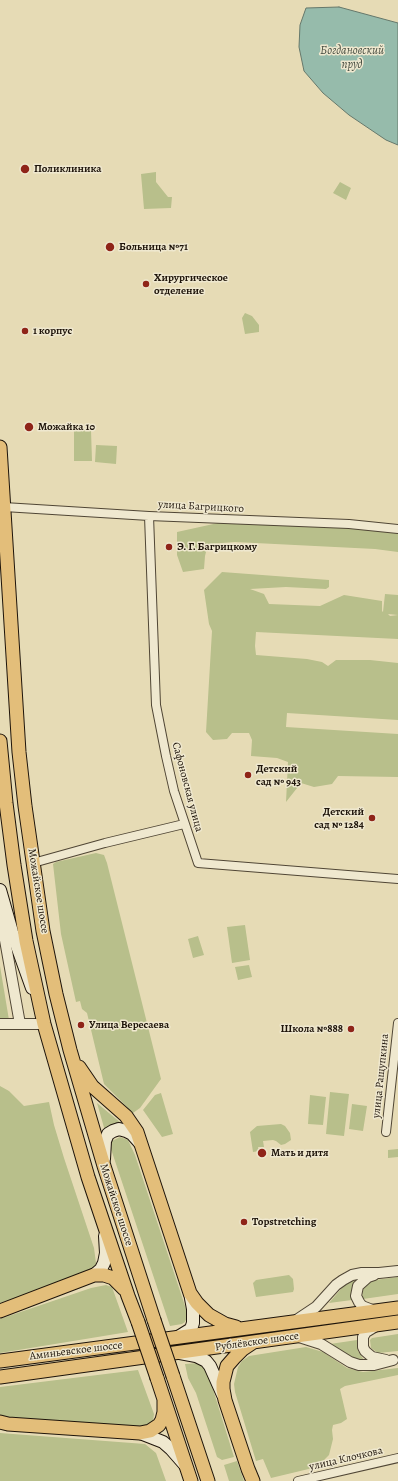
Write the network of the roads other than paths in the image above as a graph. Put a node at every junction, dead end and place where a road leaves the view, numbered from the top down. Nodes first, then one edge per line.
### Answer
1 (0, 447) edge
2 (4, 507) junction
3 (149, 516) junction
4 (398, 529) edge
5 (0, 741) edge
6 (184, 824) junction
7 (33, 863) junction
8 (398, 879) edge
9 (0, 890) edge
10 (0, 912) edge
11 (40, 1009) junction
12 (398, 1023) edge
13 (0, 1024) edge
14 (20, 1024) junction
15 (44, 1024) junction
16 (70, 1050) junction
17 (386, 1132) dead end
18 (142, 1144) junction
19 (104, 1166) junction
20 (105, 1227) junction
21 (398, 1271) edge
22 (379, 1273) junction
23 (94, 1275) junction
24 (190, 1293) junction
25 (128, 1296) junction
26 (398, 1308) edge
27 (0, 1311) edge
28 (375, 1311) junction
29 (292, 1322) junction
30 (398, 1322) edge
31 (378, 1325) junction
32 (246, 1328) junction
33 (295, 1336) junction
34 (176, 1338) junction
35 (152, 1341) joint
36 (255, 1342) junction
37 (179, 1353) junction
38 (395, 1359) edge
39 (0, 1360) edge
40 (116, 1362) joint
41 (0, 1377) edge
42 (164, 1400) junction
43 (225, 1400) junction
44 (3, 1423) edge
45 (140, 1433) junction
46 (398, 1458) edge
47 (186, 1466) junction
48 (208, 1477) edge
49 (250, 1477) edge
50 (191, 1481) edge
51 (298, 1481) edge

1 - 2 main road, Можайское шоссе
2 - 3 street, улица Багрицкого
2 - 7 main road, Можайское шоссе
3 - 4 street, улица Багрицкого
3 - 6 street, Сафоновская улица
5 - 11 main road, Можайское шоссе
6 - 7 street
6 - 8 street, Сафоновская улица
7 - 16 main road, Можайское шоссе
9 - 11 main road
10 - 14 street
11 - 15 main road, Можайское шоссе
12 - 17 street, улица Ращупкина
13 - 14 street
14 - 15 street
15 - 20 main road, Можайское шоссе
16 - 18 main road
16 - 19 main road, Можайское шоссе
18 - 19 main road
18 - 24 main road
19 - 48 main road, Можайское шоссе, bridge
20 - 23 main road
20 - 25 main road, Можайское шоссе
21 - 22 street
22 - 28 street
22 - 29 street
23 - 25 main road
23 - 27 main road
24 - 32 main road
24 - 34 main road
25 - 42 main road, Можайское шоссе, bridge
26 - 28 main road, Рублёвское шоссе
28 - 29 main road, Рублёвское шоссе
29 - 32 main road, Рублёвское шоссе
30 - 31 main road, Рублёвское шоссе
31 - 33 main road, Рублёвское шоссе
31 - 38 street
32 - 34 main road, Рублёвское шоссе
33 - 36 main road, Рублёвское шоссе
33 - 38 street
34 - 35 main road, Рублёвское шоссе
35 - 39 main road, Аминьевское шоссе
36 - 37 main road, Рублёвское шоссе
36 - 43 main road
37 - 40 main road, Рублёвское шоссе
37 - 43 main road
40 - 41 main road, Аминьевское шоссе
42 - 45 main road
42 - 47 main road, Можайское шоссе
43 - 49 main road
44 - 45 main road
45 - 47 main road
46 - 51 street, улица Клочкова
47 - 50 main road, Можайское шоссе

